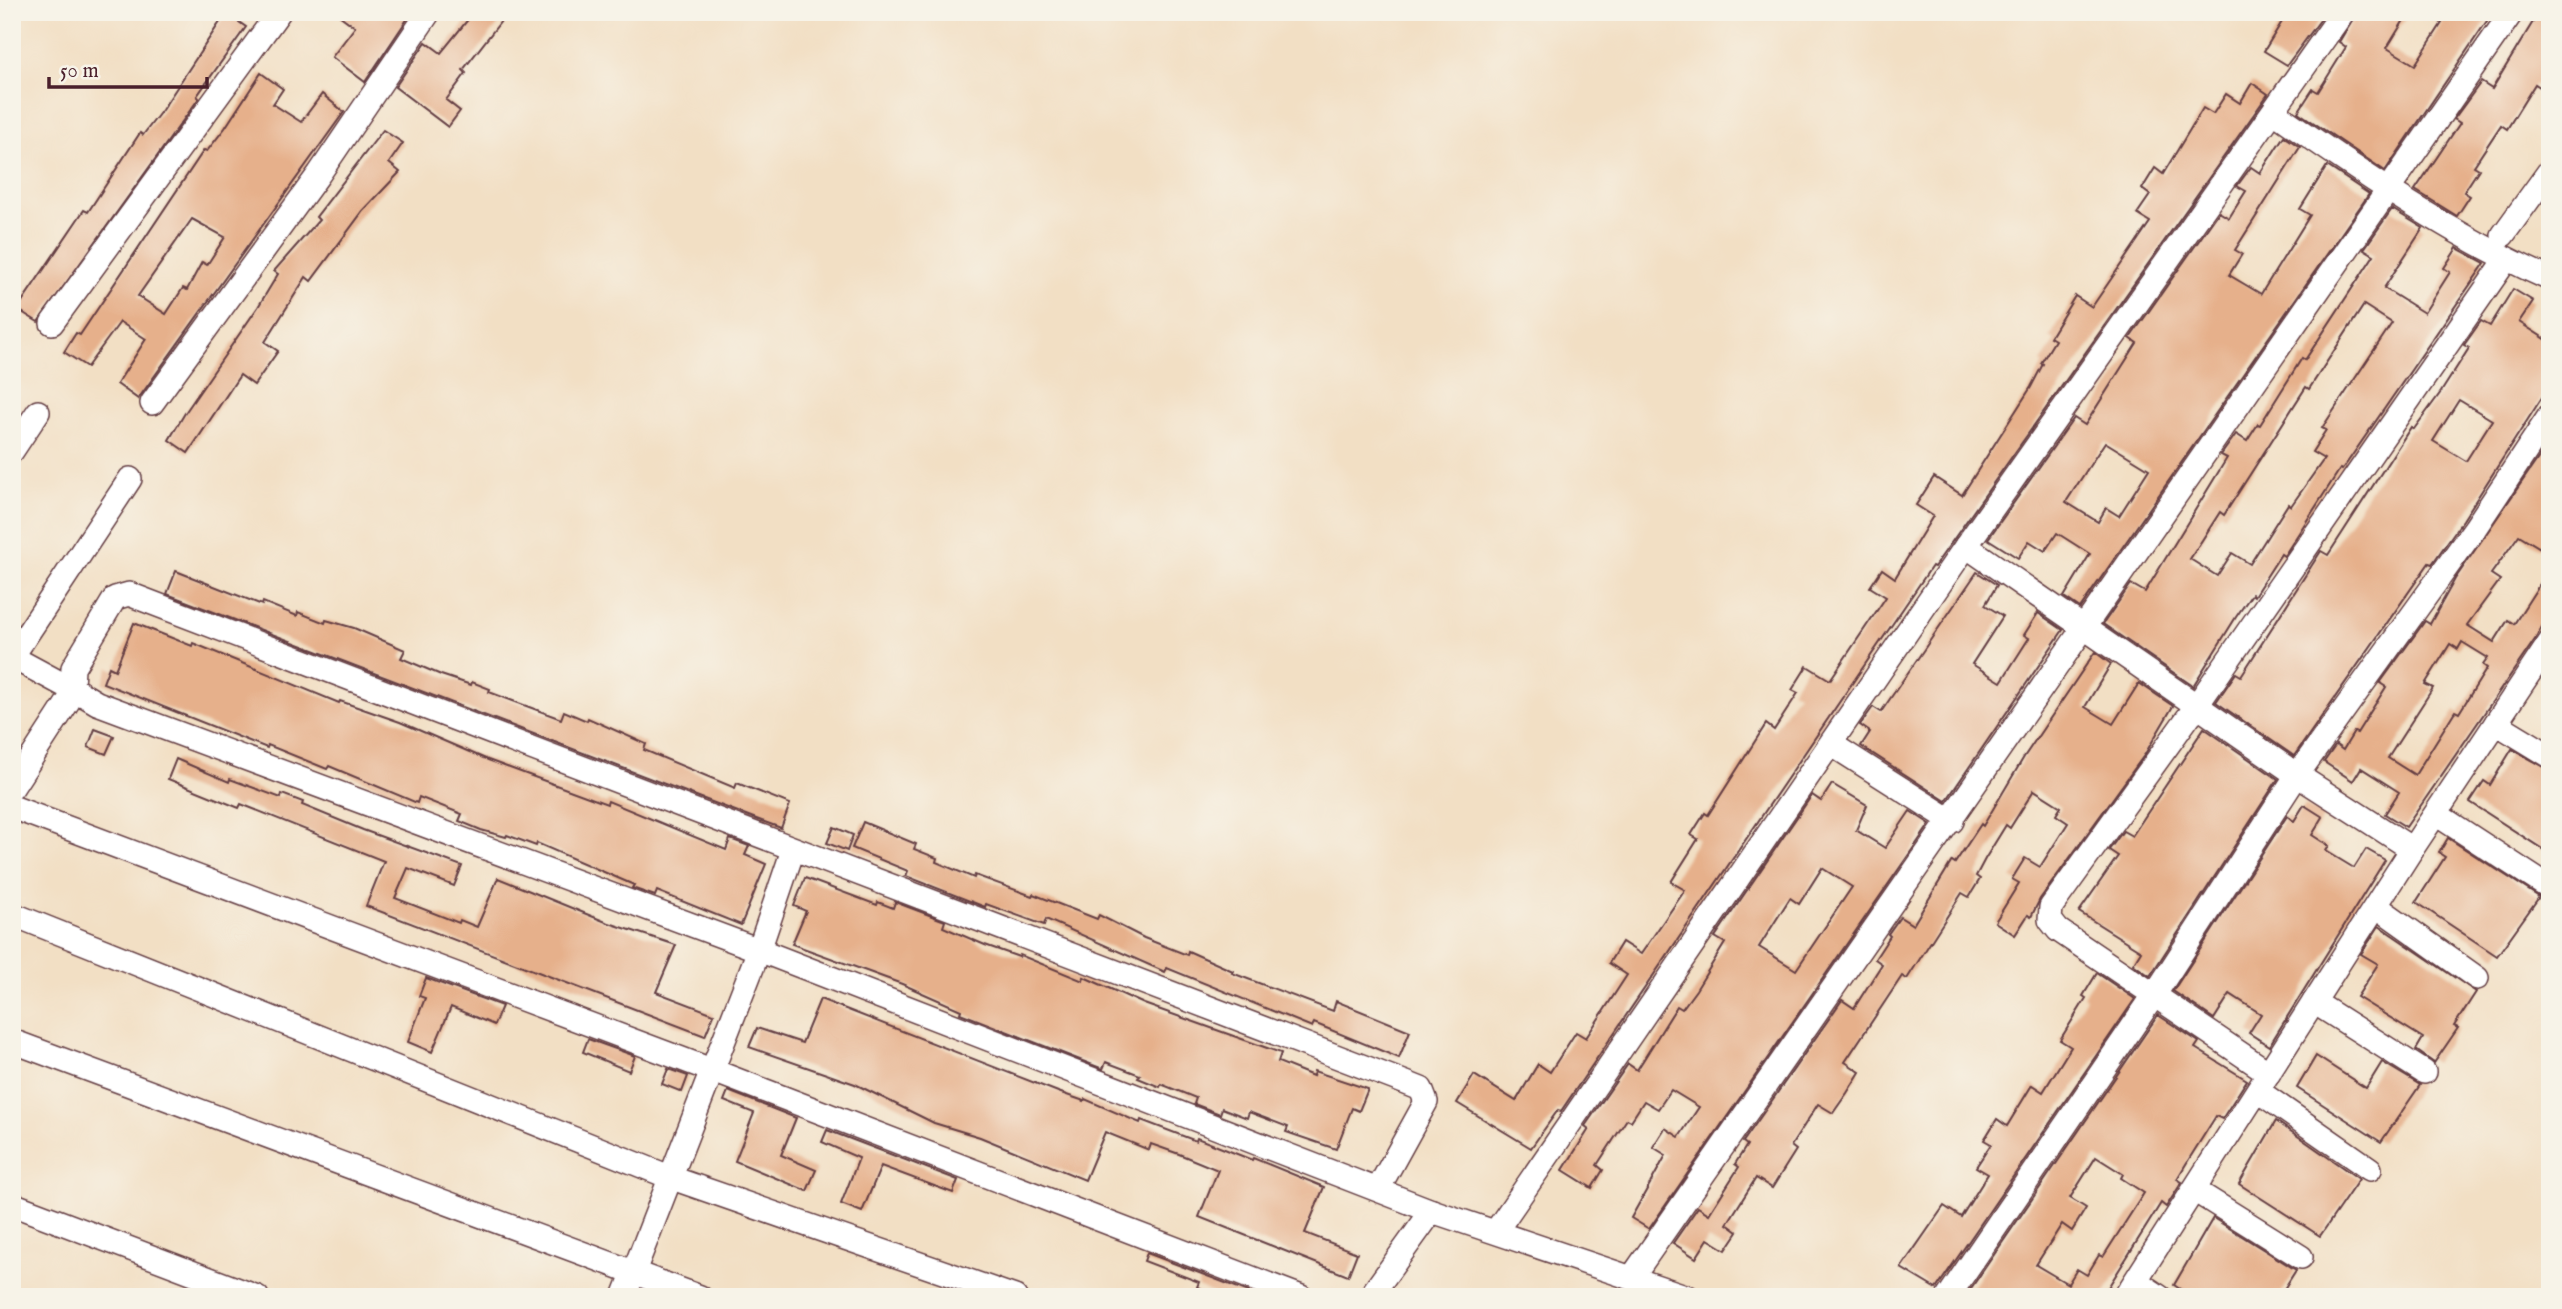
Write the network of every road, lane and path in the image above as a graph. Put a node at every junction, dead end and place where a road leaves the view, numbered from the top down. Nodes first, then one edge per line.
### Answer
1 (279, 12) edge
2 (429, 12) edge
3 (2343, 12) edge
4 (2512, 12) edge
5 (2274, 112) junction
6 (2550, 170) edge
7 (2389, 193) junction
8 (2503, 235) dead end
9 (2506, 260) junction
10 (2550, 279) edge
11 (52, 323) dead end
12 (152, 403) dead end
13 (38, 412) dead end
14 (2550, 415) edge
15 (12, 451) edge
16 (130, 479) dead end
17 (1966, 547) junction
18 (2085, 629) junction
19 (2550, 642) edge
20 (12, 657) edge
21 (75, 691) junction
22 (2197, 705) junction
23 (2496, 723) junction
24 (1831, 744) junction
25 (2550, 756) edge
26 (2297, 775) junction
27 (12, 788) edge
28 (12, 807) edge
29 (2435, 814) junction
30 (1952, 821) junction
31 (2412, 849) junction
32 (793, 850) junction
33 (2545, 885) dead end
34 (2376, 905) junction
35 (12, 914) edge
36 (758, 950) junction
37 (2477, 978) dead end
38 (2155, 994) junction
39 (2314, 1002) junction
40 (12, 1041) edge
41 (711, 1070) junction
42 (2424, 1072) dead end
43 (2264, 1082) junction
44 (2370, 1170) dead end
45 (672, 1178) junction
46 (1378, 1189) junction
47 (2194, 1189) junction
48 (12, 1204) edge
49 (1432, 1211) junction
50 (1496, 1231) junction
51 (2301, 1258) dead end
52 (633, 1271) junction
53 (1632, 1277) junction
54 (2130, 1289) edge
55 (257, 1297) edge
56 (624, 1297) edge
57 (701, 1297) edge
58 (1015, 1297) edge
59 (1301, 1297) edge
60 (1370, 1297) edge
61 (1688, 1297) edge
62 (1948, 1297) edge
63 (2160, 1297) edge

1 - 11 street
2 - 12 street
3 - 5 street
4 - 7 street
5 - 7 street
5 - 17 street
6 - 8 street
7 - 9 street
7 - 18 street
9 - 10 street
9 - 22 street
13 - 15 street
14 - 26 street
16 - 20 street
17 - 18 street
17 - 24 street
18 - 22 street
18 - 30 street
19 - 23 street
20 - 21 street
21 - 27 street
21 - 32 street
21 - 36 street
22 - 26 street
22 - 38 street
23 - 25 street
23 - 29 street
24 - 30 street
24 - 50 street
26 - 31 street
26 - 38 street
28 - 41 street
29 - 31 street
29 - 33 street
30 - 53 street
31 - 34 street
32 - 36 street
32 - 46 street
34 - 37 street
34 - 39 street
35 - 45 street
36 - 41 street
36 - 46 street
38 - 43 street
38 - 62 street
39 - 42 street
39 - 43 street
40 - 52 street
41 - 45 street
41 - 59 street
43 - 44 street
43 - 47 street
45 - 52 street
45 - 58 street
46 - 49 street
47 - 51 street
47 - 54 street
48 - 55 street
49 - 50 street
49 - 60 street
50 - 53 street
52 - 56 street
52 - 57 street
53 - 61 street
54 - 63 street

